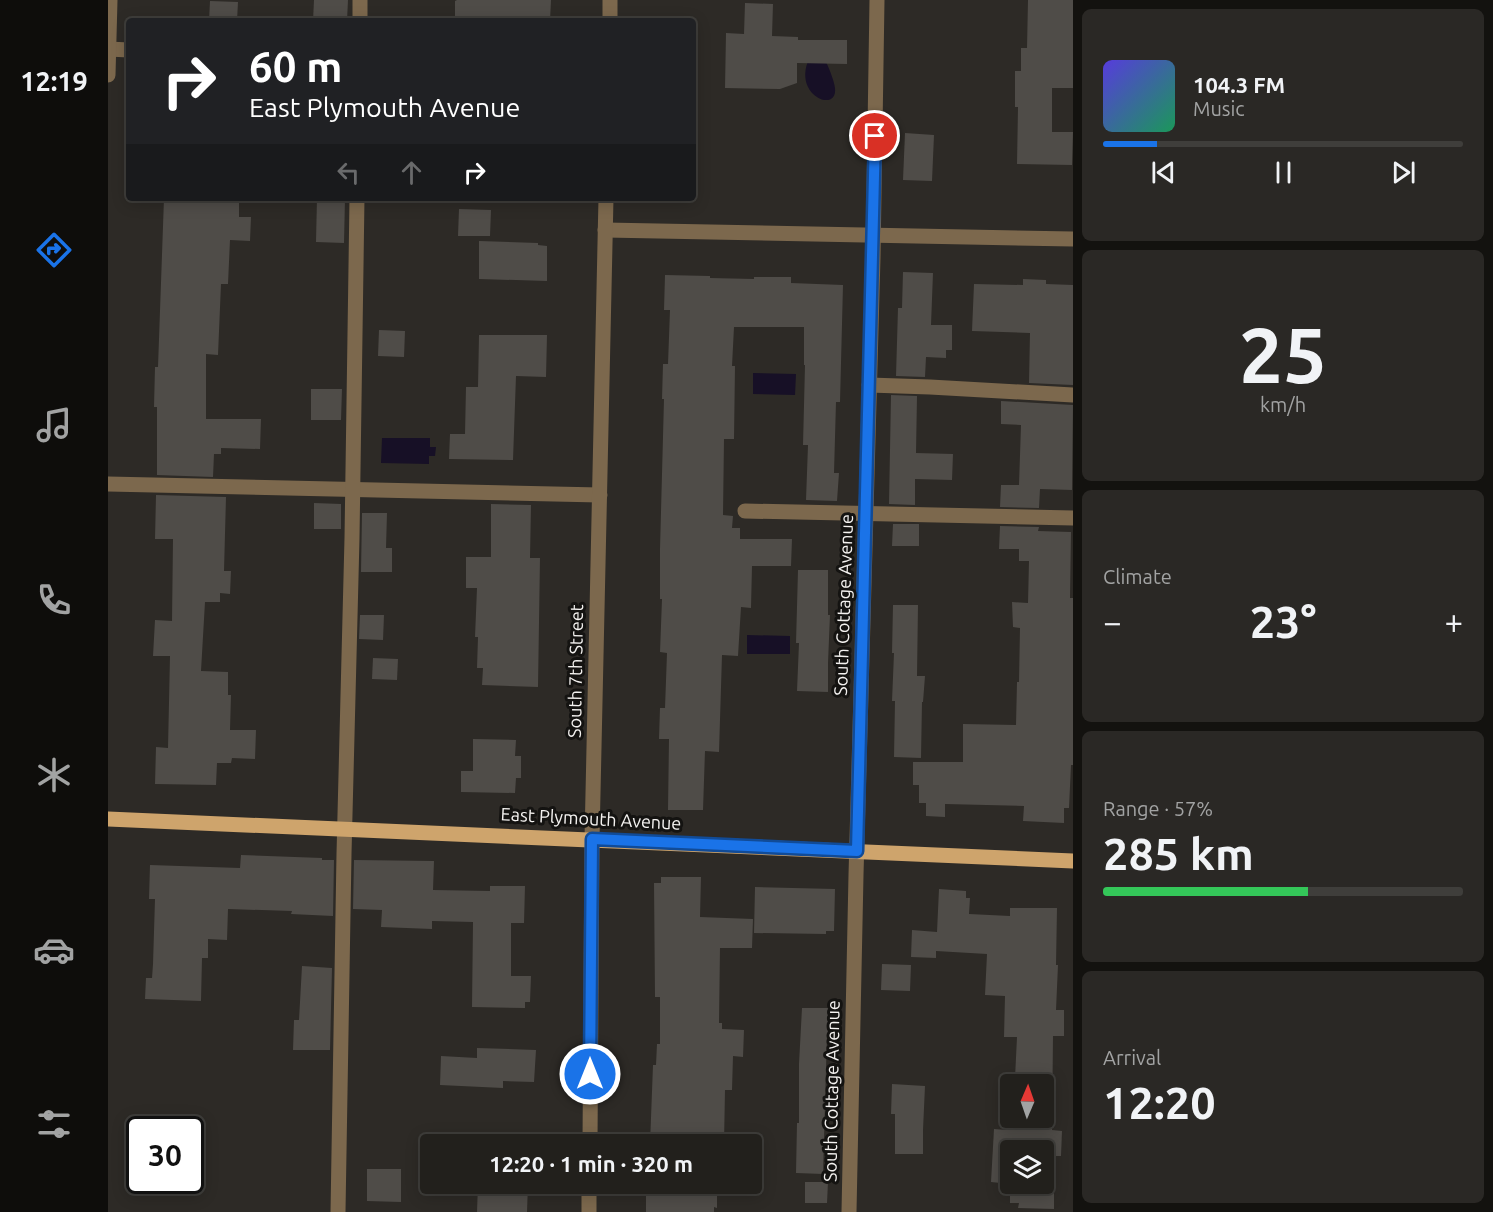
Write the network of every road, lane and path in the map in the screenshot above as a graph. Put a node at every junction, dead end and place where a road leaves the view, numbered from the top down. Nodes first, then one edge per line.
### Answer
1 (110, 0) edge
2 (360, 0) edge
3 (610, 0) edge
4 (877, 0) edge
5 (360, 18) edge
6 (610, 18) edge
7 (108, 49) edge
8 (126, 50) edge
9 (108, 75) edge
10 (357, 201) edge
11 (606, 201) edge
12 (605, 230) junction
13 (873, 236) junction
14 (1073, 239) edge
15 (869, 385) junction
16 (1073, 395) edge
17 (108, 484) edge
18 (353, 490) junction
19 (600, 495) junction
20 (745, 511) dead end
21 (866, 513) junction
22 (1073, 518) edge
23 (108, 819) edge
24 (345, 828) junction
25 (592, 839) junction
26 (857, 851) junction
27 (1073, 861) edge
28 (590, 1134) edge
29 (589, 1194) edge
30 (338, 1212) edge
31 (589, 1212) edge
32 (849, 1212) edge

1 - 7 street
2 - 5 street
3 - 6 street
4 - 13 street, South Cottage Avenue
7 - 8 street
7 - 9 street
10 - 18 street
11 - 12 street, South 7th Street
12 - 13 street
12 - 19 street, South 7th Street
13 - 14 street
13 - 15 street, South Cottage Avenue
15 - 16 street
15 - 21 street, South Cottage Avenue
17 - 18 street
18 - 19 street
18 - 24 street
19 - 25 street, South 7th Street
20 - 21 street
21 - 22 street
21 - 26 street, South Cottage Avenue
23 - 24 main road, East Plymouth Avenue
24 - 25 main road, East Plymouth Avenue
24 - 30 street
25 - 26 main road, East Plymouth Avenue
25 - 28 street, South 7th Street
26 - 27 main road, East Plymouth Avenue
26 - 32 street, South Cottage Avenue
29 - 31 street

